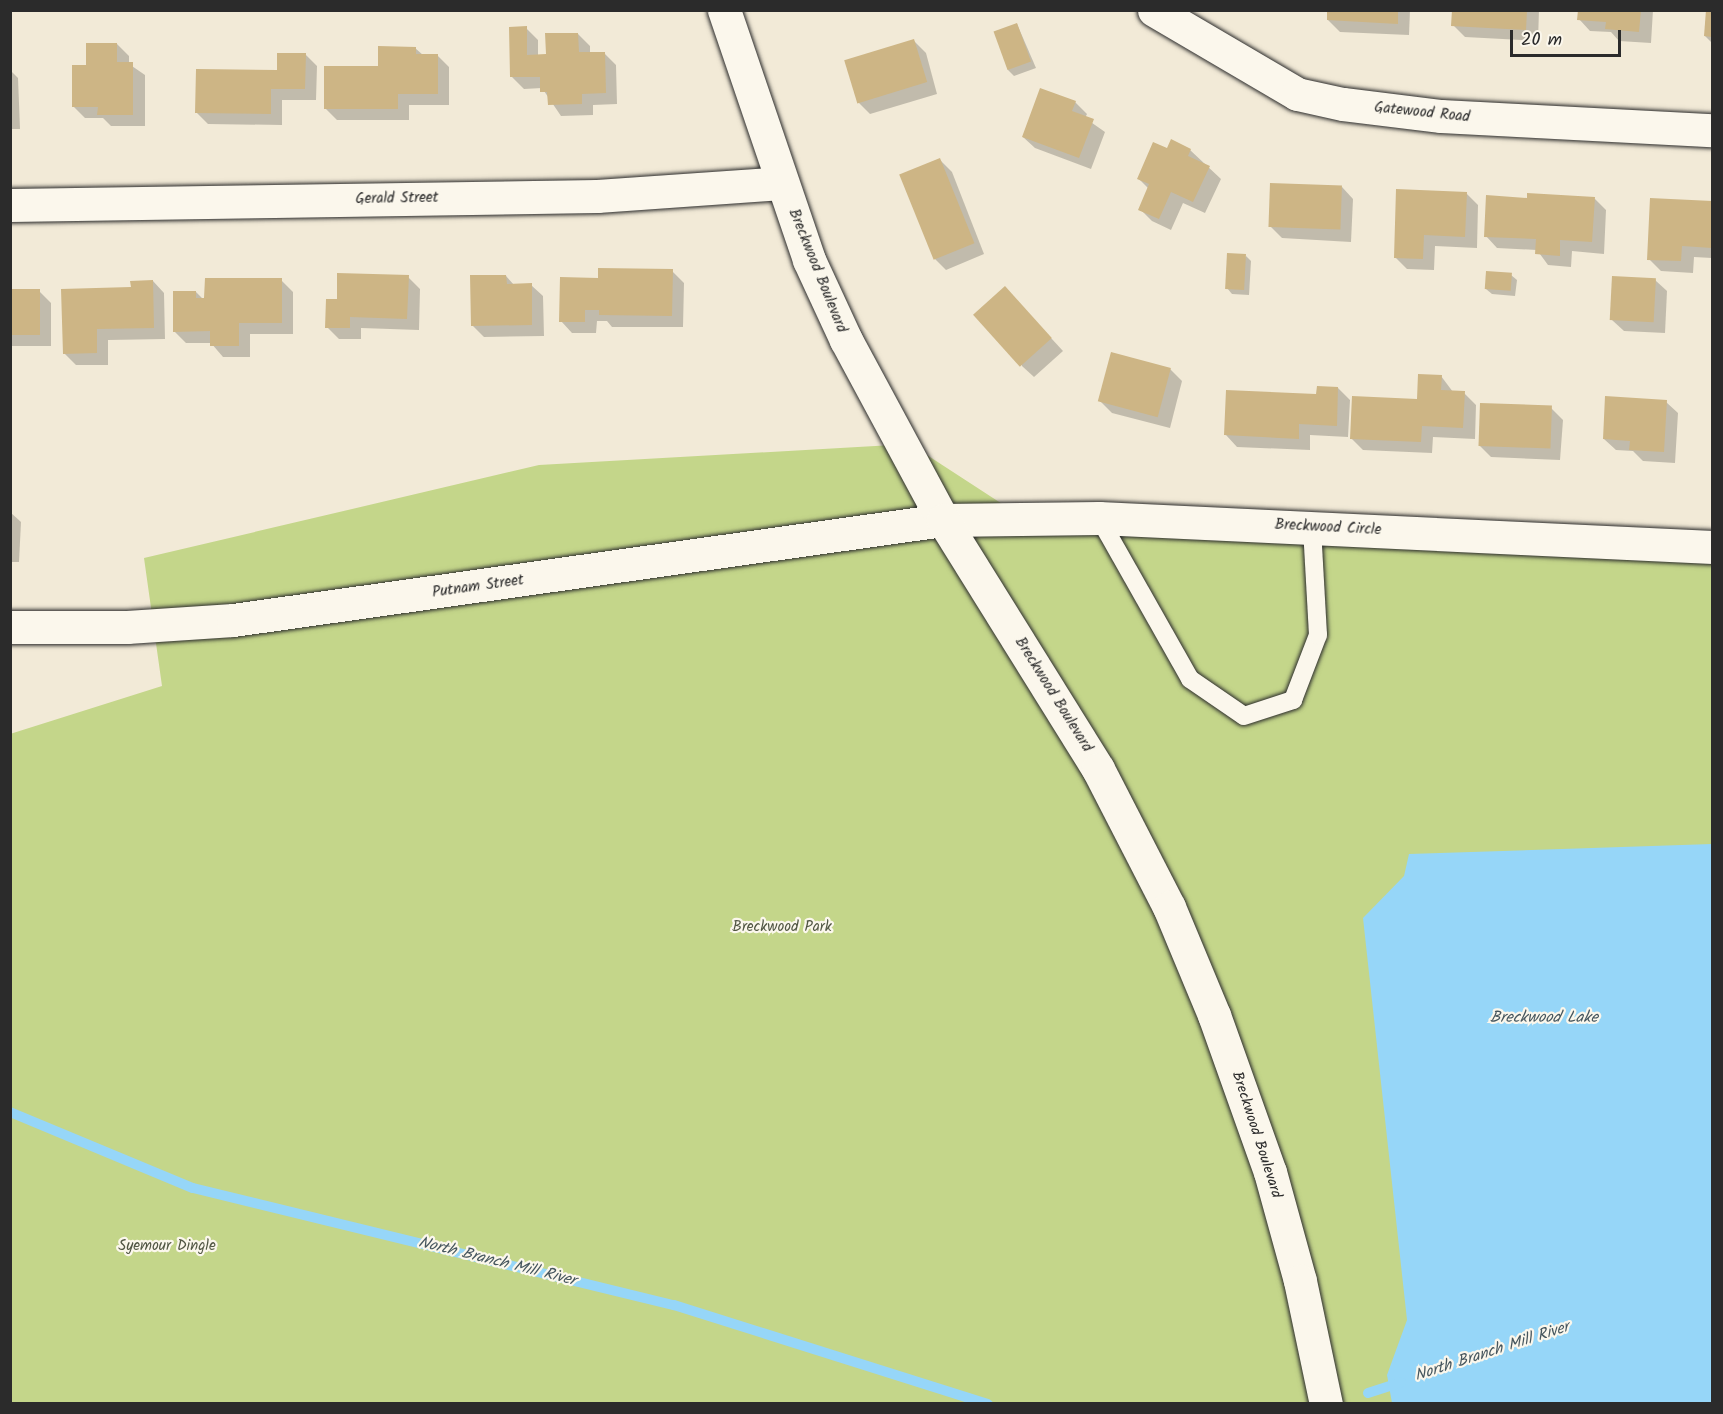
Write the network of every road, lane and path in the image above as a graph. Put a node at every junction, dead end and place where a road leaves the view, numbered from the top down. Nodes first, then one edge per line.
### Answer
1 (724, 10) edge
2 (1154, 10) edge
3 (1713, 130) edge
4 (782, 183) junction
5 (10, 205) edge
6 (1099, 518) junction
7 (943, 520) junction
8 (1312, 526) junction
9 (1713, 547) edge
10 (10, 627) edge
11 (1326, 1404) edge

1 - 4 street, Breckwood Boulevard
2 - 3 street, Gatewood Road
4 - 5 street, Gerald Street
4 - 7 street, Breckwood Boulevard
6 - 7 street, Breckwood Circle
6 - 8 street, Breckwood Circle
6 - 8 lane
7 - 10 street, Putnam Street
7 - 11 street, Breckwood Boulevard
8 - 9 street, Breckwood Circle

